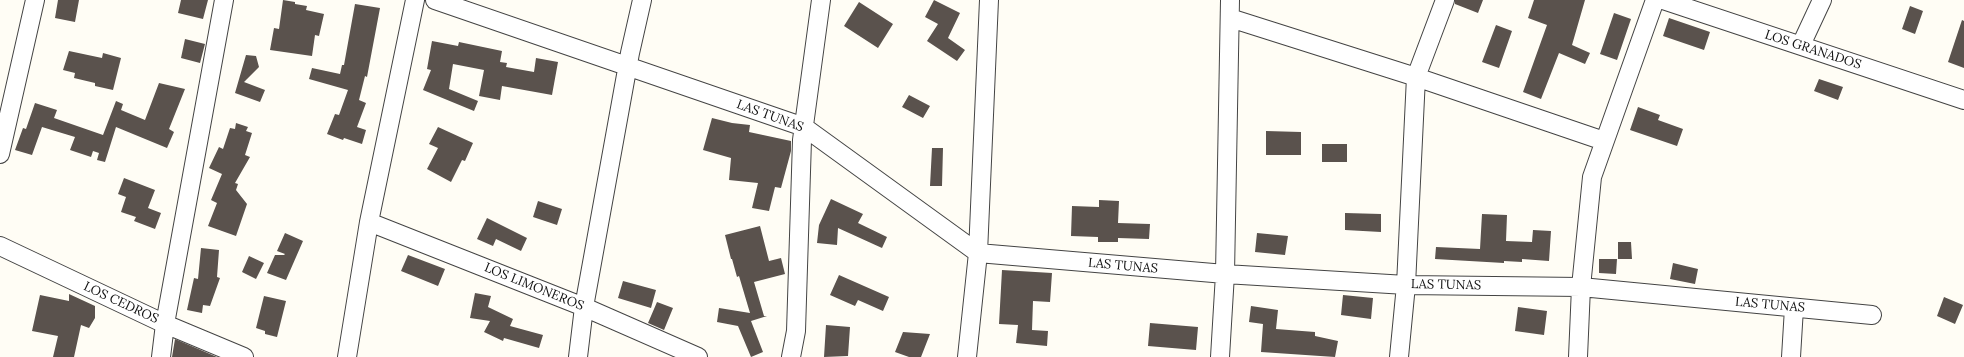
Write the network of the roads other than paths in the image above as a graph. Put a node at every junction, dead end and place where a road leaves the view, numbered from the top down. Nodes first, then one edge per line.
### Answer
1 (35, 0) edge
2 (224, 0) edge
3 (415, 0) edge
4 (435, 0) edge
5 (642, 0) edge
6 (821, 0) edge
7 (989, 0) edge
8 (1230, 0) edge
9 (1444, 0) edge
10 (1655, 0) edge
11 (1662, 0) edge
12 (1822, 0) edge
13 (1230, 18) junction
14 (1801, 45) junction
15 (628, 66) junction
16 (1416, 77) junction
17 (1964, 100) edge
18 (804, 127) junction
19 (1604, 141) junction
20 (0, 154) edge
21 (369, 222) junction
22 (0, 246) edge
23 (978, 253) junction
24 (1225, 274) junction
25 (1406, 284) junction
26 (1582, 287) junction
27 (584, 307) junction
28 (1794, 308) junction
29 (1872, 315) dead end
30 (165, 324) junction
31 (161, 357) edge
32 (244, 357) edge
33 (347, 357) edge
34 (578, 357) edge
35 (698, 357) edge
36 (791, 357) edge
37 (967, 357) edge
38 (1220, 357) edge
39 (1399, 357) edge
40 (1578, 357) edge
41 (1791, 357) edge

1 - 20 street
2 - 30 street
3 - 21 street
4 - 15 street, LAS TUNAS
5 - 15 street
6 - 18 street
7 - 23 street
8 - 13 street
9 - 16 street
10 - 19 street
11 - 14 street, LOS GRANADOS
12 - 14 street
13 - 16 street
13 - 24 street
14 - 17 street, LOS GRANADOS
15 - 18 street, LAS TUNAS
15 - 27 street
16 - 19 street
16 - 25 street
18 - 23 street, LAS TUNAS
18 - 36 street
19 - 26 street
21 - 27 street, LOS LIMONEROS
21 - 33 street
22 - 30 street, LOS CEDROS
23 - 24 street, LAS TUNAS
23 - 37 street
24 - 25 street, LAS TUNAS
24 - 38 street
25 - 26 street, LAS TUNAS
25 - 39 street
26 - 28 street, LAS TUNAS
26 - 40 street
27 - 34 street
27 - 35 street, LOS LIMONEROS
28 - 29 street, LAS TUNAS
28 - 41 street
30 - 31 street
30 - 32 street, LOS CEDROS

